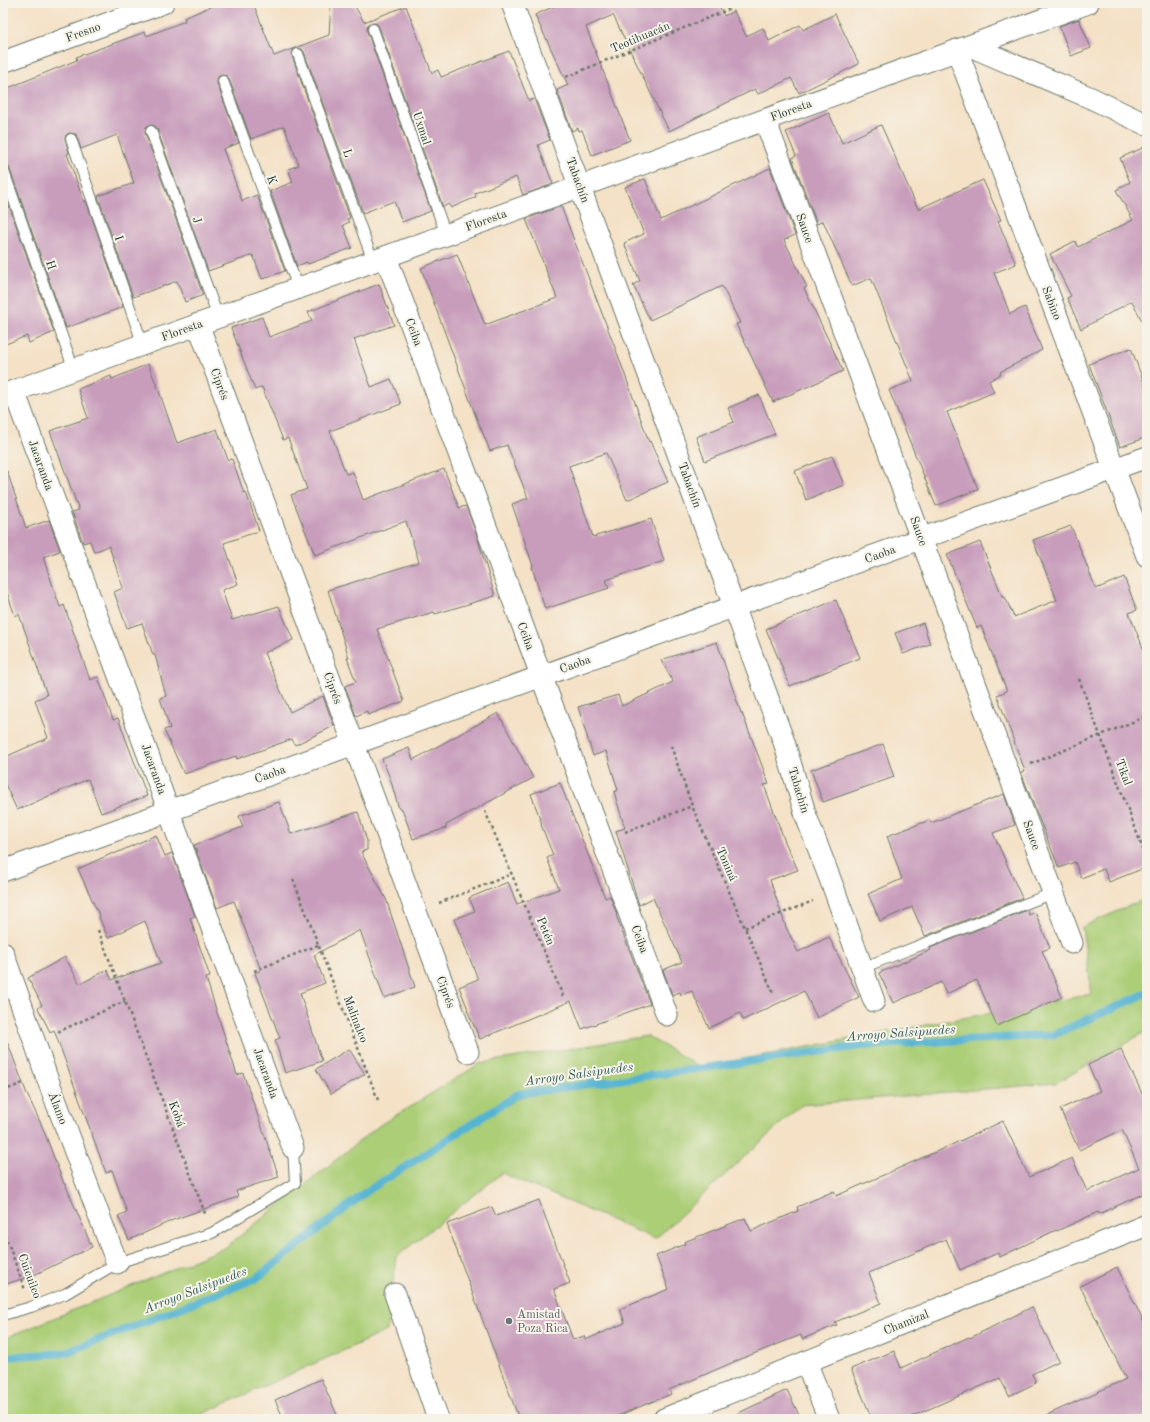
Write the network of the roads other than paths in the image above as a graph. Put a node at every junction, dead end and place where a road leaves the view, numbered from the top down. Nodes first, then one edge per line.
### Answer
1 (163, 3) edge
2 (512, 3) edge
3 (1088, 3) edge
4 (373, 29) dead end
5 (963, 48) junction
6 (298, 54) dead end
7 (3, 62) edge
8 (222, 81) dead end
9 (765, 120) junction
10 (1147, 125) edge
11 (151, 131) dead end
12 (71, 139) dead end
13 (3, 169) edge
14 (580, 187) junction
15 (446, 235) junction
16 (379, 259) junction
17 (298, 288) junction
18 (218, 317) junction
19 (198, 324) junction
20 (143, 345) junction
21 (74, 370) junction
22 (8, 393) edge
23 (1147, 457) edge
24 (1114, 469) junction
25 (921, 539) junction
26 (1147, 556) edge
27 (734, 606) junction
28 (541, 676) junction
29 (354, 744) junction
30 (169, 811) junction
31 (3, 871) edge
32 (1053, 893) junction
33 (1072, 943) dead end
34 (3, 953) edge
35 (862, 968) junction
36 (874, 1001) dead end
37 (668, 1015) dead end
38 (468, 1052) dead end
39 (293, 1148) joint
40 (1147, 1224) edge
41 (117, 1263) junction
42 (395, 1294) dead end
43 (3, 1315) edge
44 (806, 1362) junction
45 (438, 1419) edge
46 (664, 1419) edge
47 (829, 1419) edge

1 - 7 street, Fresno
2 - 14 street, Tabachín
3 - 5 street, Floresta
4 - 15 lane, Uxmal
5 - 9 street, Floresta
5 - 10 street
5 - 24 street, Sabino
6 - 16 lane, L
8 - 17 lane, K
9 - 14 street, Floresta
9 - 25 street, Sauce
11 - 18 lane, J
12 - 20 lane, I
13 - 21 lane, H
14 - 15 street, Floresta
14 - 27 street, Tabachín
15 - 16 street, Floresta
16 - 17 street, Floresta
16 - 28 street, Ceiba
17 - 18 street, Floresta
18 - 19 street, Floresta
19 - 20 street, Floresta
19 - 29 street, Ciprés
20 - 21 street, Floresta
21 - 22 street, Floresta
22 - 30 street, Jacaranda
23 - 24 street, Caoba
24 - 25 street, Caoba
24 - 26 street, Sabino
25 - 27 street, Caoba
25 - 32 street, Sauce
27 - 28 street, Caoba
27 - 35 street, Tabachín
28 - 29 street, Caoba
28 - 37 street, Ceiba
29 - 30 street, Caoba
29 - 38 street, Ciprés
30 - 31 street, Caoba
30 - 39 street, Jacaranda
32 - 33 street, Sauce
32 - 35 lane
34 - 41 street, Álamo
35 - 36 street, Tabachín
39 - 41 lane
40 - 44 street, Chamizal
41 - 43 lane
42 - 45 street
44 - 46 street, Chamizal
44 - 47 street

